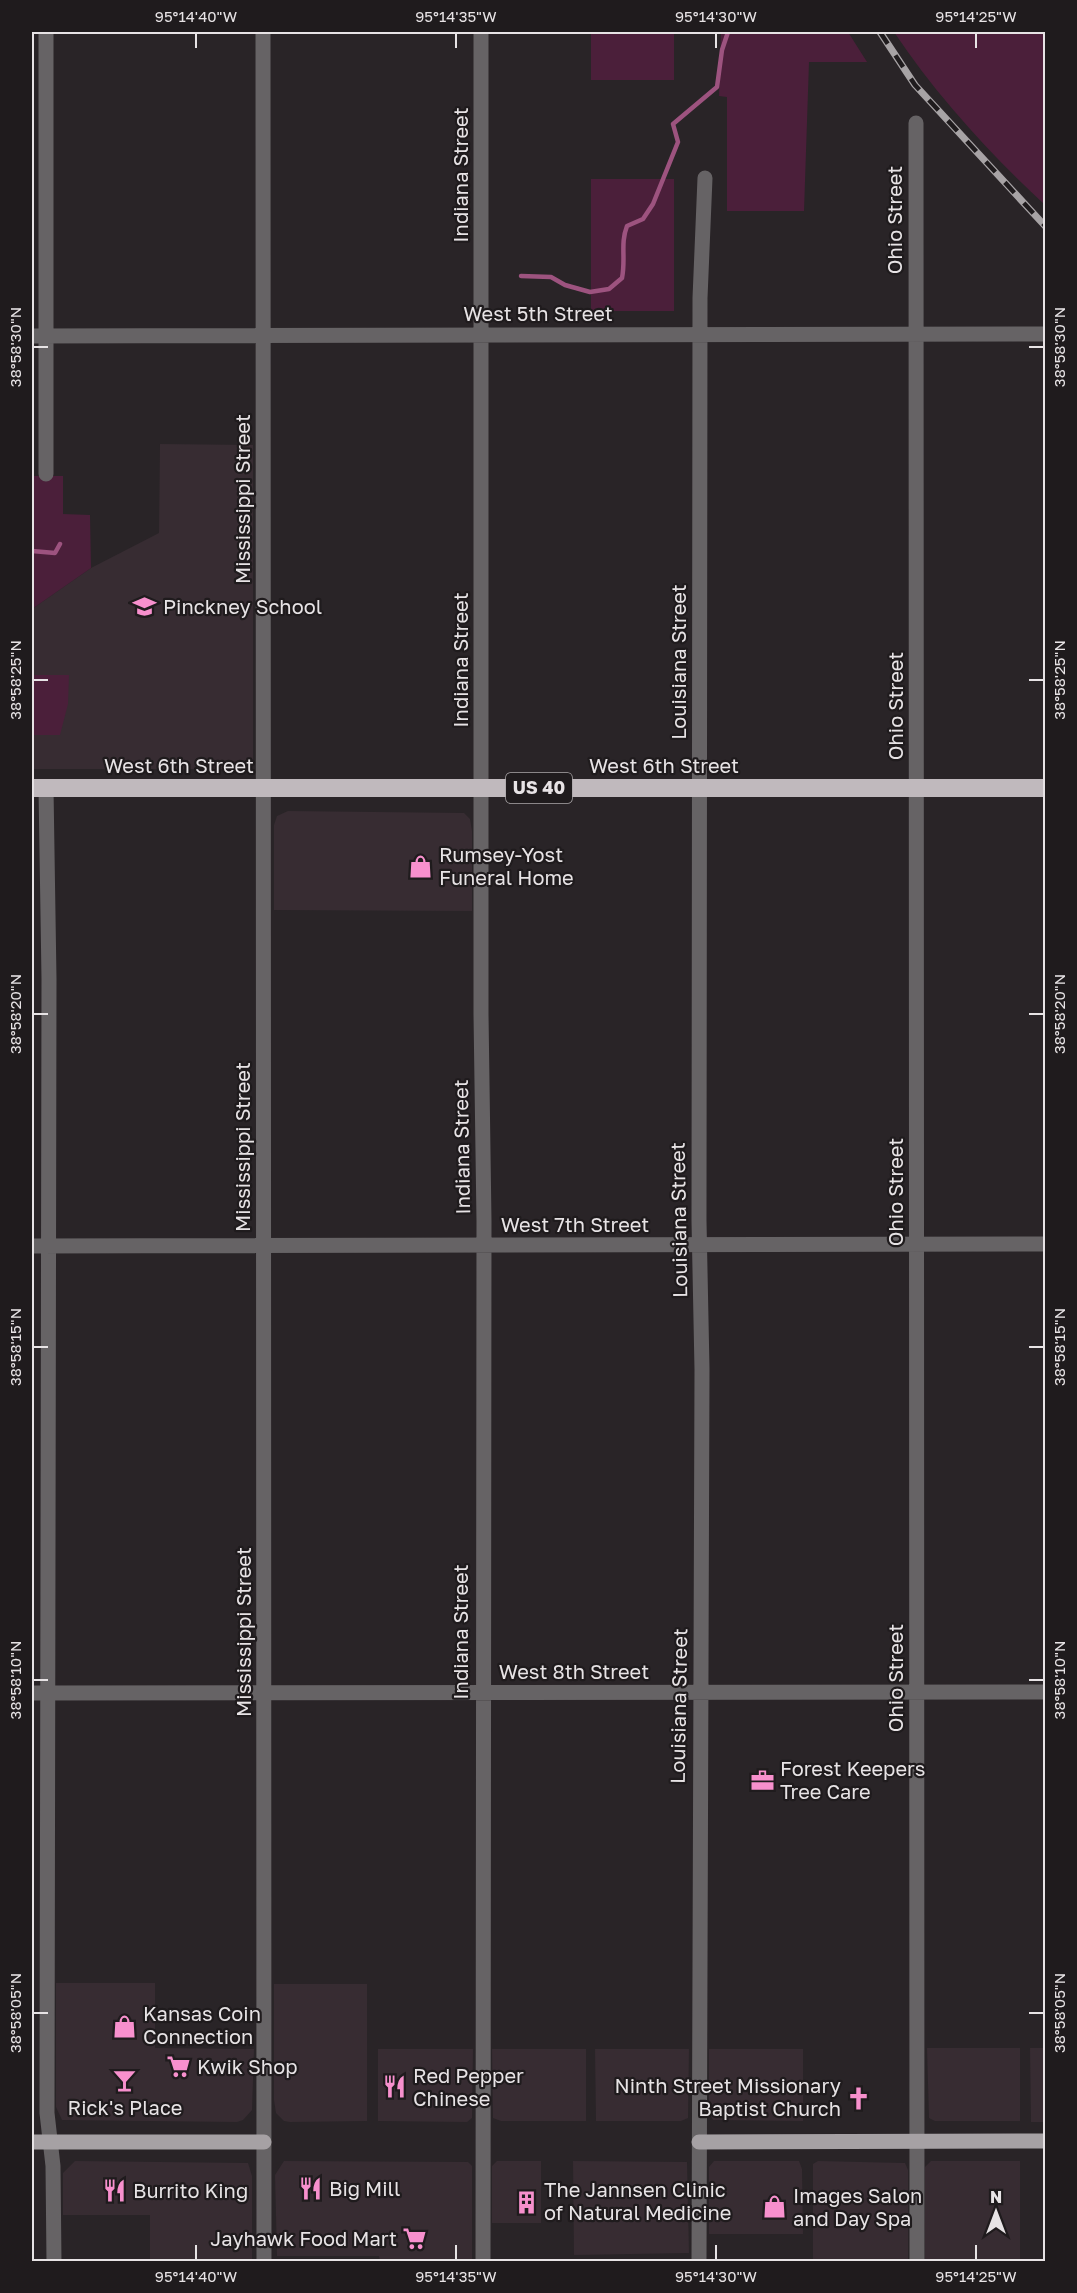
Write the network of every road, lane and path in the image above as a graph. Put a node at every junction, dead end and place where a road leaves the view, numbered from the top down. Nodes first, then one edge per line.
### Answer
1 (46, 32) edge
2 (263, 32) edge
3 (481, 32) edge
4 (916, 123) dead end
5 (705, 178) dead end
6 (699, 334) junction
7 (917, 334) junction
8 (1046, 334) edge
9 (39, 336) edge
10 (263, 336) junction
11 (482, 336) junction
12 (46, 474) dead end
13 (39, 788) edge
14 (264, 788) junction
15 (481, 788) junction
16 (700, 788) junction
17 (917, 788) junction
18 (1046, 788) edge
19 (917, 1244) junction
20 (1046, 1244) edge
21 (264, 1245) junction
22 (32, 1246) edge
23 (47, 1246) junction
24 (484, 1246) junction
25 (700, 1246) junction
26 (917, 1692) junction
27 (1046, 1692) edge
28 (39, 1693) edge
29 (482, 1693) junction
30 (701, 1693) junction
31 (265, 1694) junction
32 (1046, 2141) edge
33 (32, 2142) edge
34 (50, 2142) junction
35 (264, 2142) junction
36 (699, 2142) junction
37 (917, 2142) junction
38 (54, 2262) edge
39 (264, 2262) edge
40 (483, 2262) edge
41 (699, 2262) edge
42 (917, 2262) edge

1 - 9 street
2 - 10 street, Mississippi Street
3 - 11 street, Indiana Street
4 - 7 street, Ohio Street
5 - 6 street, Louisiana Street
6 - 7 street, West 5th Street
6 - 11 street, West 5th Street
6 - 16 street, Louisiana Street
7 - 8 street, West 5th Street
7 - 17 street, Ohio Street
9 - 10 street, West 5th Street
9 - 12 street
10 - 11 street, West 5th Street
10 - 14 street, Mississippi Street
11 - 15 street, Indiana Street
13 - 14 highway, West 6th Street / US 40
13 - 23 street
14 - 15 highway, West 6th Street / US 40
14 - 21 street, Mississippi Street
15 - 16 highway, West 6th Street / US 40
15 - 24 street, Indiana Street
16 - 17 highway, West 6th Street / US 40
16 - 25 street, Louisiana Street
17 - 18 highway, West 6th Street / US 40
17 - 19 street, Ohio Street
19 - 20 street, West 7th Street
19 - 25 street, West 7th Street
19 - 26 street, Ohio Street
21 - 23 street, West 7th Street
21 - 24 street, West 7th Street
21 - 31 street, Mississippi Street
22 - 23 street, West 7th Street
23 - 28 street
24 - 25 street, West 7th Street
24 - 29 street, Indiana Street
25 - 30 street, Louisiana Street
26 - 27 street, West 8th Street
26 - 30 street, West 8th Street
26 - 37 street, Ohio Street
28 - 31 street, West 8th Street
28 - 34 street
29 - 30 street, West 8th Street
29 - 31 street, West 8th Street
29 - 40 street, Indiana Street
30 - 36 street, Louisiana Street
31 - 35 street, Mississippi Street
32 - 37 main road
33 - 34 main road
34 - 35 main road
34 - 38 street
35 - 39 street, Mississippi Street
36 - 37 main road
36 - 41 street, Louisiana Street
37 - 42 street, Ohio Street

